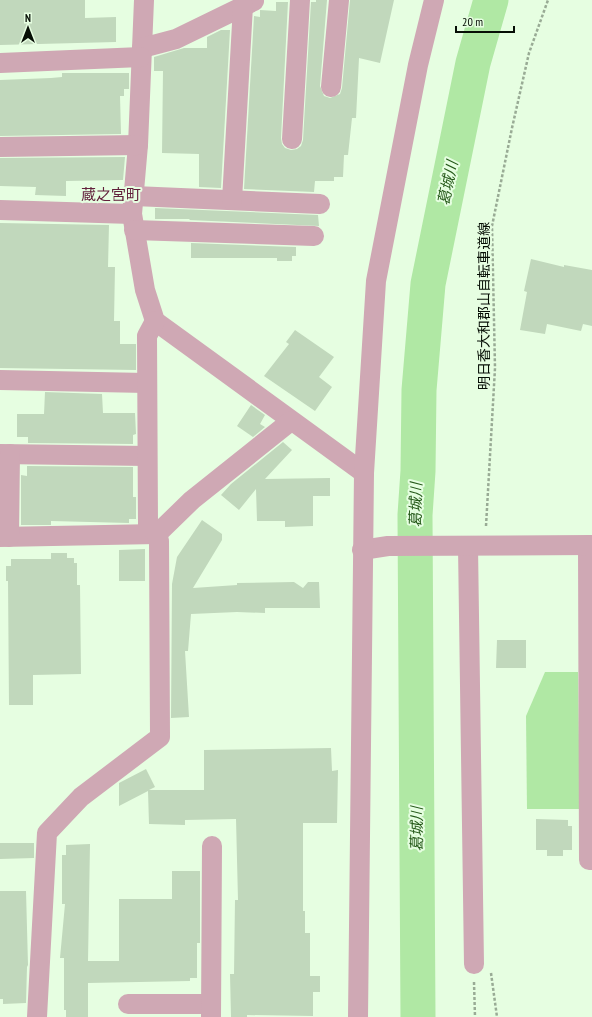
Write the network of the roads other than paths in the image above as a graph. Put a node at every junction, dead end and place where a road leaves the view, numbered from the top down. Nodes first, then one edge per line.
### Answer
1 (144, 0) edge
2 (300, 0) edge
3 (339, 0) edge
4 (434, 0) edge
5 (249, 3) edge
6 (142, 53) junction
7 (0, 63) edge
8 (331, 87) dead end
9 (292, 139) dead end
10 (138, 145) junction
11 (0, 147) edge
12 (232, 200) junction
13 (320, 204) dead end
14 (0, 210) edge
15 (133, 213) junction
16 (314, 236) dead end
17 (155, 321) junction
18 (0, 380) edge
19 (146, 383) junction
20 (291, 421) junction
21 (5, 454) edge
22 (147, 456) junction
23 (364, 473) junction
24 (157, 534) junction
25 (4, 537) edge
26 (590, 545) edge
27 (470, 547) junction
28 (362, 550) junction
29 (212, 846) dead end
30 (592, 860) edge
31 (474, 964) road end
32 (128, 1004) dead end
33 (211, 1010) edge
34 (37, 1017) edge
35 (358, 1017) edge

1 - 6 street
2 - 9 street
3 - 8 street
4 - 23 street
5 - 6 street
5 - 12 street
6 - 7 street
6 - 10 street
10 - 11 street
10 - 15 street
12 - 13 street
12 - 15 street
14 - 15 street
15 - 16 street
15 - 17 street
17 - 19 street
17 - 20 street
18 - 19 street
19 - 22 street
20 - 23 street
20 - 24 street
21 - 22 street
21 - 25 street
22 - 24 street
23 - 28 street
24 - 25 street
24 - 34 street
26 - 27 street
26 - 30 street
27 - 28 street
27 - 31 street
28 - 35 street
29 - 33 street
32 - 33 street

